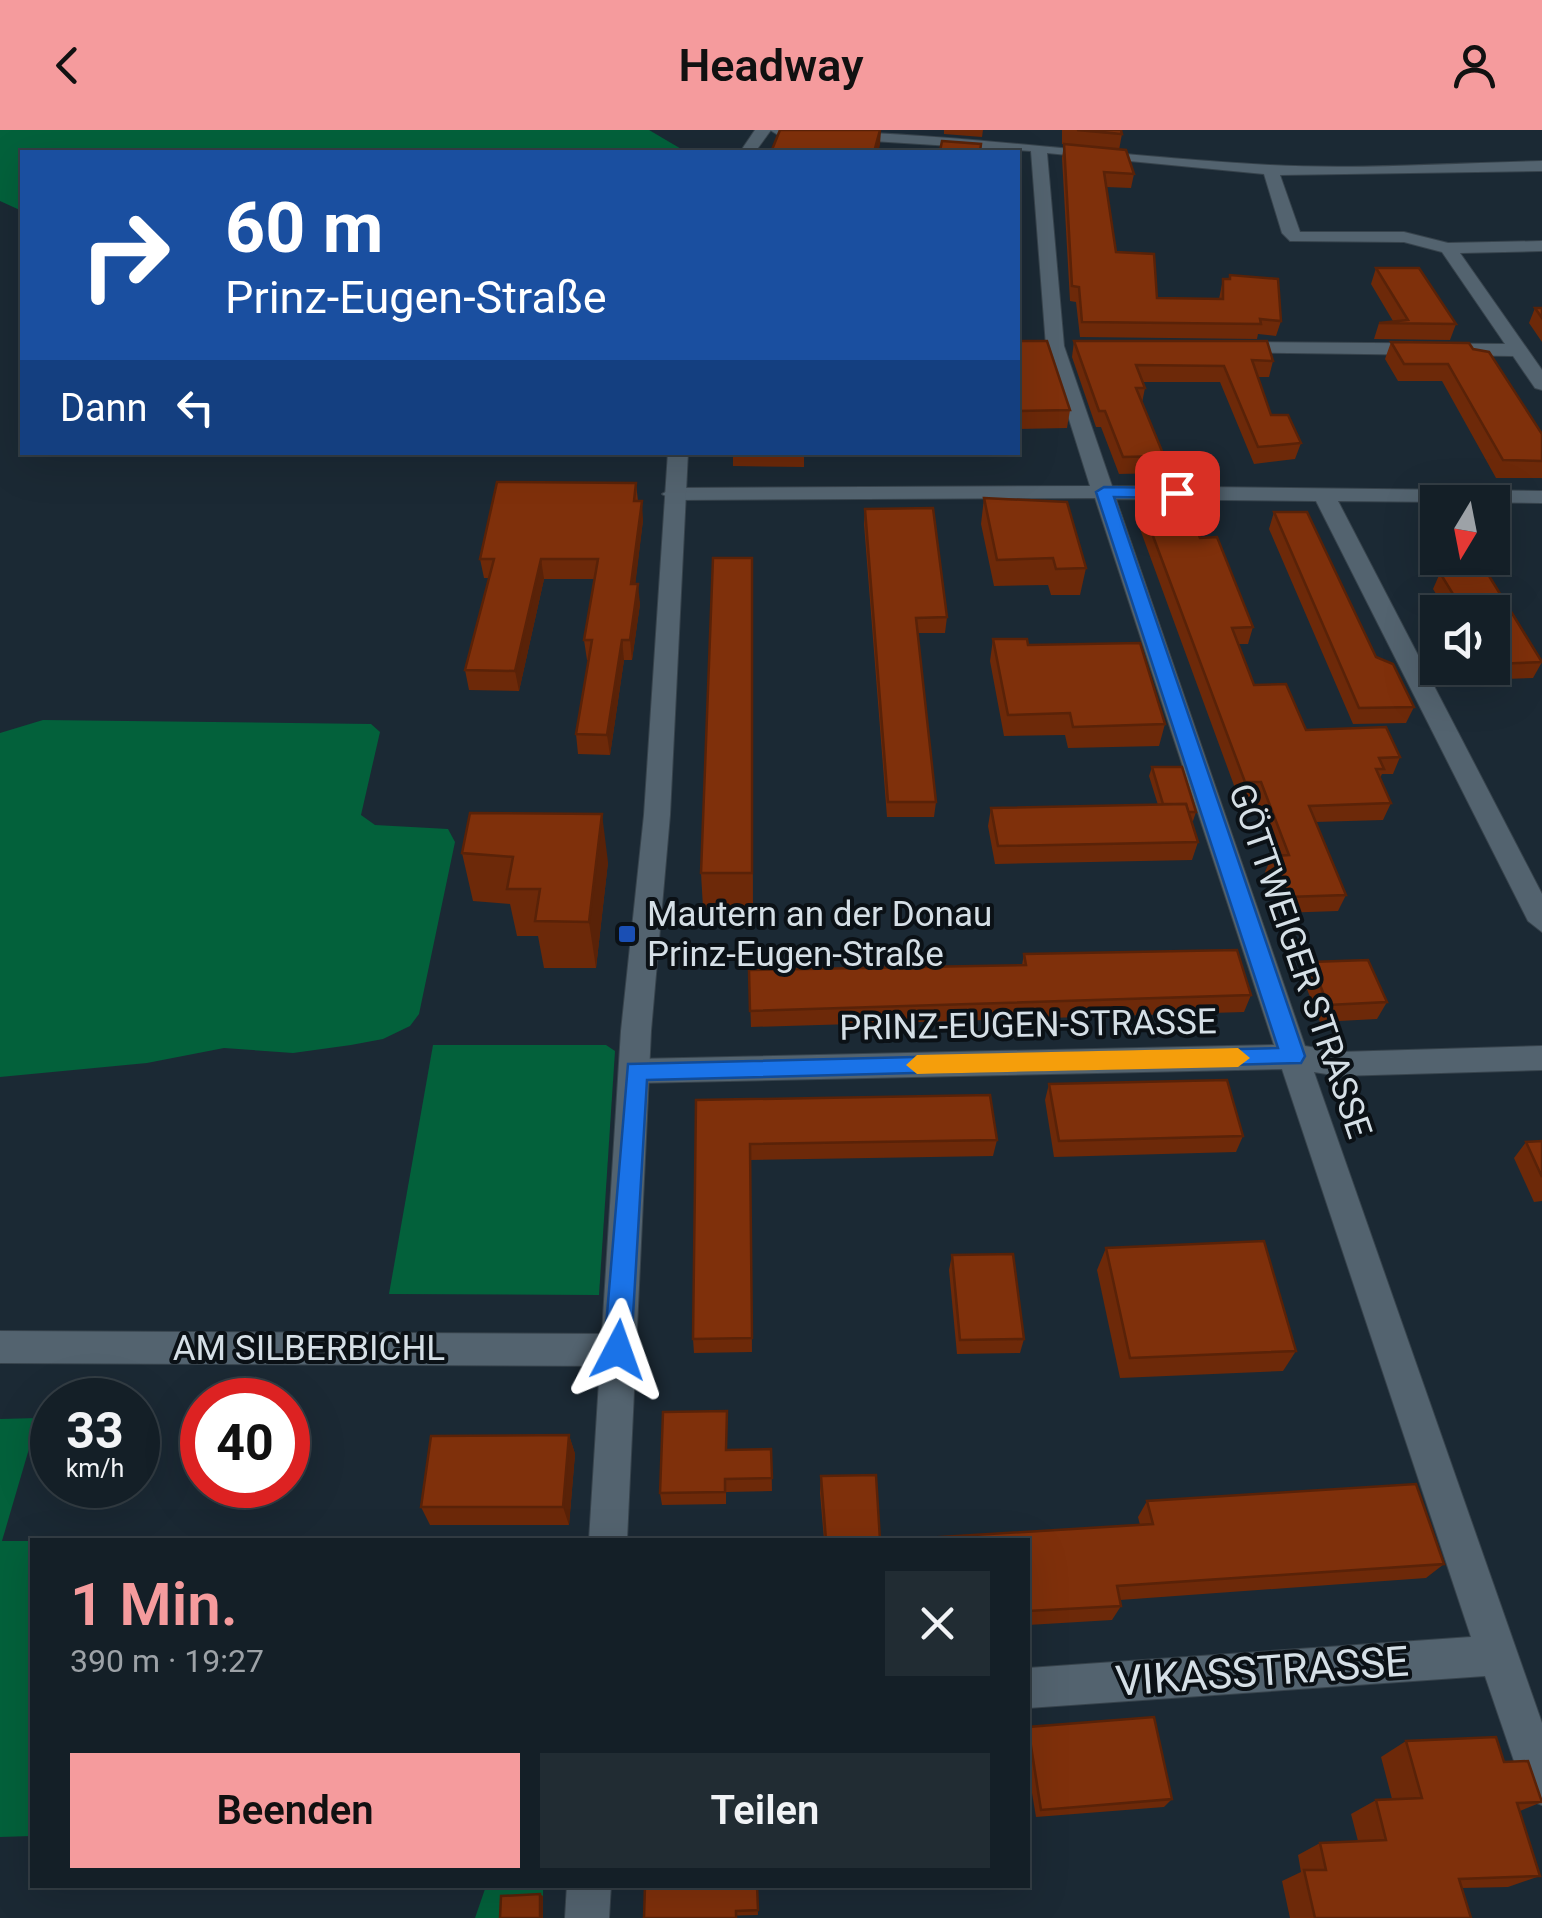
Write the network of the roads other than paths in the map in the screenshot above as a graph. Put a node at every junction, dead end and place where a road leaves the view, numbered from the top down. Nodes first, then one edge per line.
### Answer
1 (778, 130) edge
2 (1039, 151) junction
3 (1542, 166) edge
4 (1271, 170) junction
5 (1542, 246) edge
6 (1448, 248) junction
7 (1210, 348) edge
8 (1529, 361) edge
9 (1542, 384) edge
10 (678, 455) edge
11 (1104, 492) junction
12 (673, 494) junction
13 (1324, 495) junction
14 (1542, 497) edge
15 (1542, 921) edge
16 (1293, 1056) junction
17 (1542, 1058) edge
18 (636, 1070) junction
19 (0, 1347) edge
20 (618, 1350) junction
21 (608, 1538) edge
22 (1496, 1654) junction
23 (1030, 1688) edge
24 (1542, 1784) edge
25 (590, 1888) edge
26 (587, 1918) edge

1 - 2 street
2 - 4 street
2 - 11 street, GÖTTWEIGER STRASSE
3 - 4 street
4 - 6 street
5 - 6 street
6 - 8 street
7 - 8 street
8 - 9 street
10 - 12 street
11 - 12 street
11 - 13 street
11 - 16 street, GÖTTWEIGER STRASSE
12 - 18 street
13 - 14 street
13 - 15 street
16 - 17 street, PRINZ-EUGEN-STRASSE
16 - 18 street, PRINZ-EUGEN-STRASSE
16 - 22 street, GÖTTWEIGER STRASSE
18 - 20 street
19 - 20 street, AM SILBERBICHL
20 - 21 street
22 - 23 street, VIKASSTRASSE
22 - 24 street, GÖTTWEIGER STRASSE
25 - 26 street

